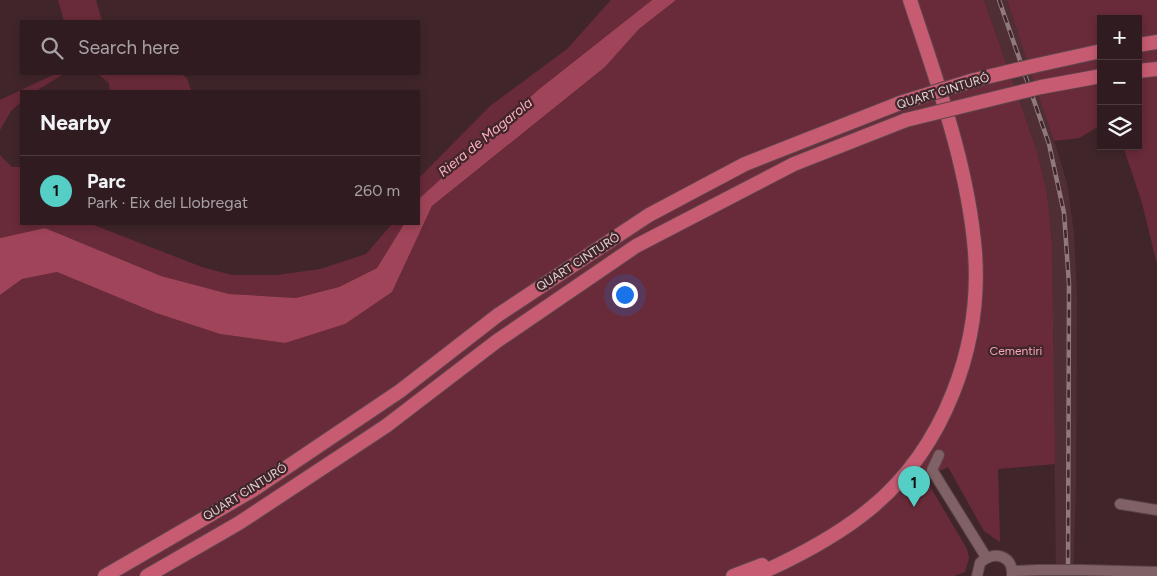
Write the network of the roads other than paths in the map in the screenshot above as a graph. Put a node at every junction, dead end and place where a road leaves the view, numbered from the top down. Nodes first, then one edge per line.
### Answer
1 (910, 1) edge
2 (1157, 42) edge
3 (1142, 44) edge
4 (1097, 52) edge
5 (1157, 69) edge
6 (1142, 71) edge
7 (1097, 77) edge
8 (968, 212) junction
9 (939, 455) dead end
10 (1120, 504) dead end
11 (1157, 510) edge
12 (986, 558) junction
13 (1157, 572) edge
14 (1012, 573) edge
15 (106, 576) edge
16 (148, 576) edge
17 (733, 576) edge
18 (754, 576) edge
19 (977, 576) edge

1 - 8 highway
2 - 3 highway
4 - 15 highway, QUART CINTURÓ, bridge
5 - 6 highway
7 - 16 highway, QUART CINTURÓ, bridge
8 - 17 highway
8 - 18 highway
9 - 12 street
10 - 11 street
12 - 14 street
12 - 19 street
13 - 14 street, bridge

